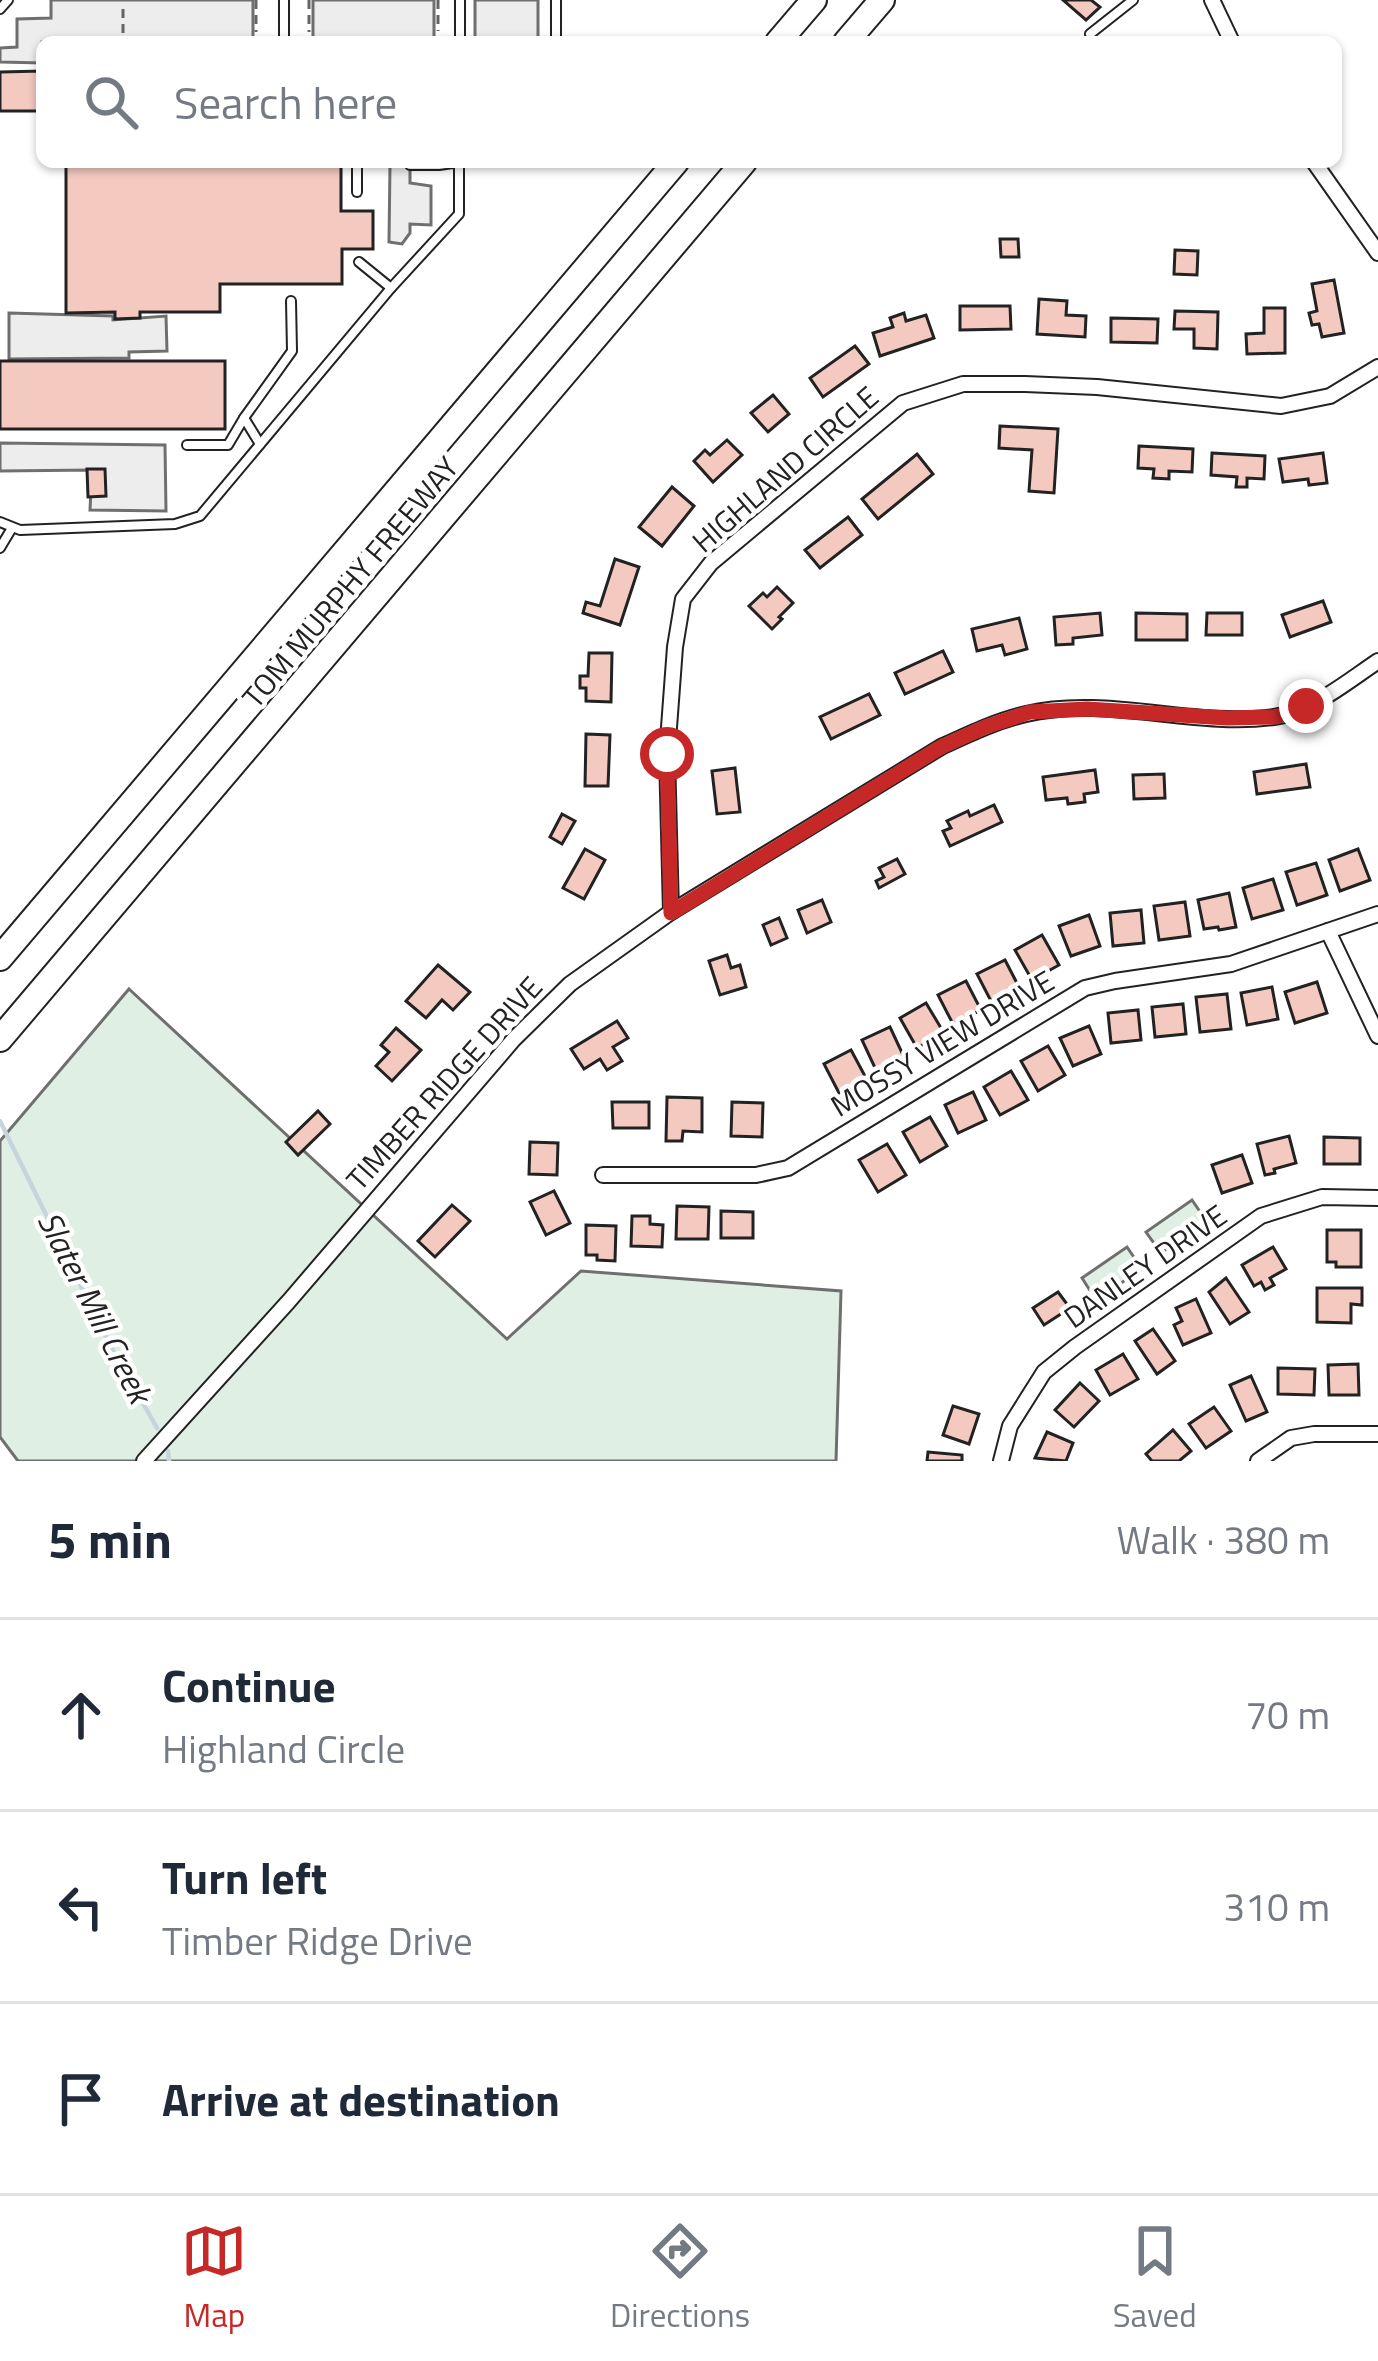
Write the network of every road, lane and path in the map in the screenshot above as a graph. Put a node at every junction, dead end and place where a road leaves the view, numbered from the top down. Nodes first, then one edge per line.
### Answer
1 (8, 0) edge
2 (256, 0) edge
3 (284, 0) edge
4 (309, 0) edge
5 (438, 0) edge
6 (460, 0) edge
7 (556, 0) edge
8 (798, 0) edge
9 (814, 0) edge
10 (882, 0) edge
11 (1133, 0) edge
12 (1212, 0) edge
13 (0, 9) edge
14 (123, 9) dead end
15 (438, 31) dead end
16 (256, 32) dead end
17 (309, 32) dead end
18 (123, 33) dead end
19 (1090, 34) dead end
20 (284, 36) edge
21 (460, 36) edge
22 (556, 36) edge
23 (772, 36) edge
24 (783, 36) edge
25 (851, 36) edge
26 (1229, 36) edge
27 (357, 168) edge
28 (459, 168) edge
29 (671, 168) edge
30 (739, 168) edge
31 (1318, 168) edge
32 (357, 192) dead end
33 (1378, 253) edge
34 (359, 262) dead end
35 (391, 288) junction
36 (291, 301) dead end
37 (1378, 367) edge
38 (244, 418) junction
39 (260, 444) junction
40 (187, 445) dead end
41 (0, 522) edge
42 (12, 529) junction
43 (0, 548) edge
44 (1378, 661) edge
45 (671, 913) junction
46 (1378, 914) edge
47 (1328, 931) junction
48 (0, 958) edge
49 (1378, 1036) edge
50 (0, 1039) edge
51 (603, 1175) dead end
52 (1378, 1198) edge
53 (1378, 1434) edge
54 (144, 1461) edge
55 (1001, 1461) edge
56 (1258, 1461) edge

1 - 13 lane
2 - 16 path
3 - 20 lane
4 - 17 path
5 - 15 path
6 - 21 lane
7 - 22 lane
8 - 23 highway
9 - 24 highway
10 - 25 highway
11 - 19 lane
12 - 26 street
14 - 18 path
27 - 32 lane
28 - 35 lane
29 - 48 highway, TOM MURPHY FREEWAY
30 - 50 highway, TOM MURPHY FREEWAY
31 - 33 street
34 - 35 lane
35 - 39 lane
36 - 38 lane
37 - 45 street, HIGHLAND CIRCLE
38 - 39 lane
38 - 40 lane
39 - 42 lane
41 - 42 lane
42 - 43 lane
44 - 45 street, TIMBER RIDGE DRIVE
45 - 54 street, TIMBER RIDGE DRIVE
46 - 47 street, MOSSY VIEW DRIVE
47 - 49 street
47 - 51 street, MOSSY VIEW DRIVE
52 - 55 street, DANLEY DRIVE
53 - 56 street

